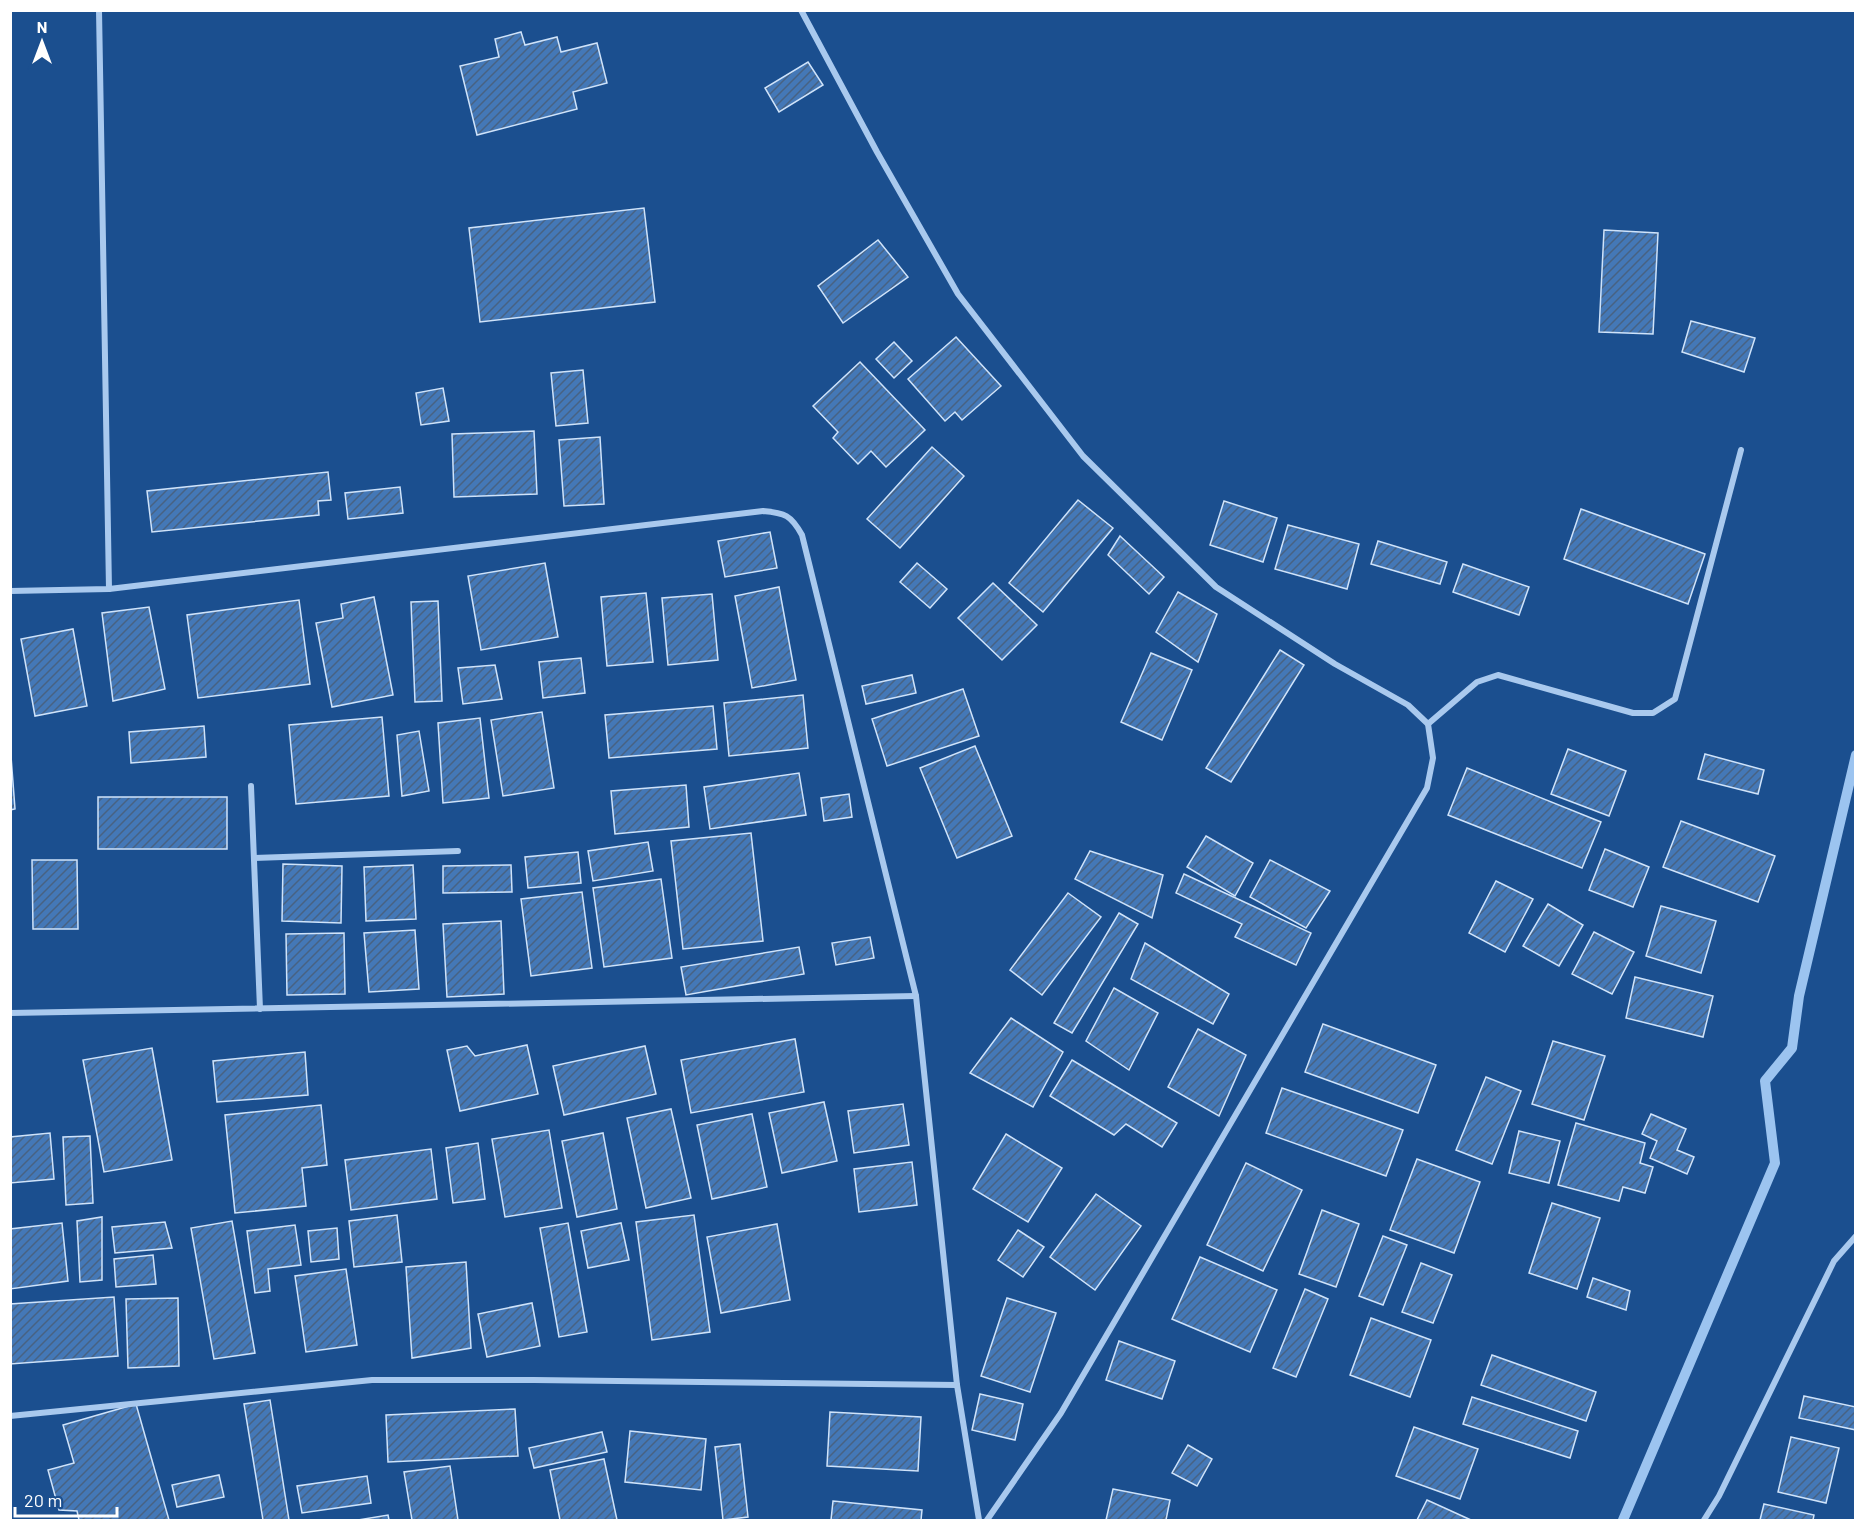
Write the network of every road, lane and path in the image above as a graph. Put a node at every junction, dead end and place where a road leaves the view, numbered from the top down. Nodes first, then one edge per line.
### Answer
1 (99, 10) edge
2 (801, 10) edge
3 (1741, 450) dead end
4 (109, 589) junction
5 (10, 591) edge
6 (1428, 724) junction
7 (251, 786) dead end
8 (458, 851) dead end
9 (254, 858) junction
10 (916, 996) junction
11 (260, 1009) junction
12 (10, 1013) edge
13 (1856, 1236) edge
14 (957, 1385) junction
15 (10, 1416) edge
16 (979, 1521) edge
17 (987, 1521) edge
18 (1704, 1521) edge

1 - 4 street
2 - 6 street
3 - 6 street
4 - 5 street
4 - 10 street
6 - 17 street
7 - 9 street
8 - 9 street
9 - 11 street
10 - 11 street
10 - 14 street
11 - 12 street
13 - 18 street
14 - 15 street
14 - 16 street

